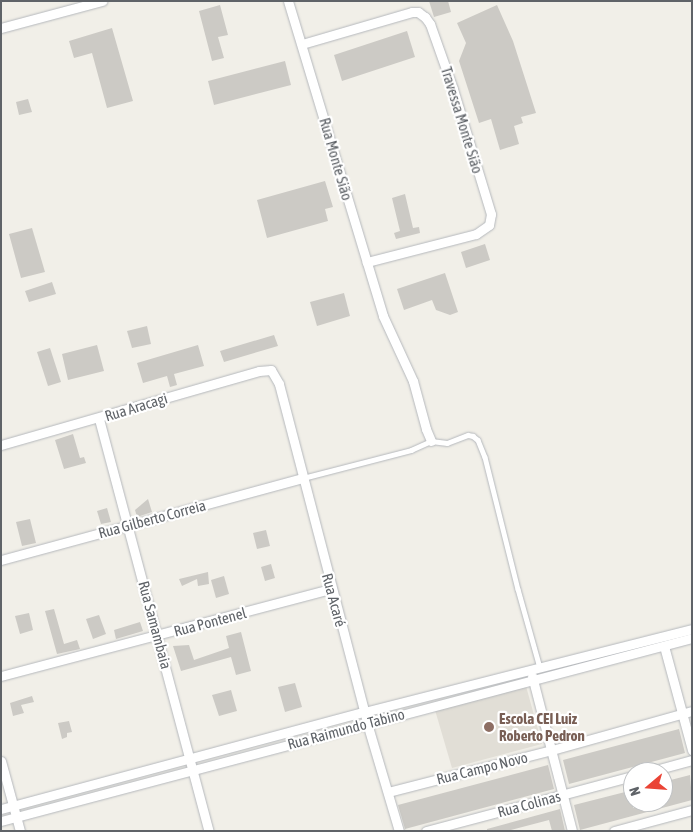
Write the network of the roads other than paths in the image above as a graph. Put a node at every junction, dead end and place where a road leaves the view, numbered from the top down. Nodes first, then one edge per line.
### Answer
1 (102, 1) edge
2 (288, 1) edge
3 (1, 28) edge
4 (302, 44) junction
5 (367, 262) junction
6 (271, 370) joint
7 (100, 419) junction
8 (432, 441) junction
9 (1, 445) edge
10 (302, 478) junction
11 (127, 525) junction
12 (1, 560) edge
13 (331, 589) junction
14 (692, 629) edge
15 (158, 636) junction
16 (692, 638) edge
17 (664, 646) junction
18 (540, 668) junction
19 (531, 671) junction
20 (1, 676) edge
21 (538, 679) junction
22 (692, 711) edge
23 (364, 712) junction
24 (682, 714) junction
25 (367, 723) junction
26 (552, 750) junction
27 (692, 750) edge
28 (191, 759) junction
29 (692, 760) edge
30 (1, 761) edge
31 (673, 765) edge
32 (160, 767) junction
33 (194, 771) junction
34 (164, 779) junction
35 (623, 779) edge
36 (388, 792) junction
37 (564, 795) junction
38 (13, 806) junction
39 (1, 810) edge
40 (692, 810) edge
41 (16, 818) junction
42 (1, 821) edge
43 (20, 831) edge
44 (209, 831) edge
45 (399, 831) edge
46 (426, 831) edge
47 (572, 831) edge
48 (614, 831) edge

1 - 3 street
2 - 4 street, Rua Monte Sião
4 - 5 street, Rua Monte Sião
4 - 5 street, Travessa Monte Sião
5 - 8 street, Rua Monte Sião
6 - 7 street, Rua Aracagi
6 - 10 street, Rua Acaré
7 - 9 street, Rua Aracagi
7 - 11 street, Rua Samambaia
8 - 10 lane
8 - 18 lane
10 - 11 street, Rua Gilberto Correia
10 - 13 street, Rua Acaré
11 - 12 street, Rua Gilberto Correia
11 - 15 street, Rua Samambaia
13 - 15 street, Rua Pontenel
13 - 23 street, Rua Acaré
14 - 18 street, Rua Raimundo Tabino
15 - 20 street, Rua Pontenel
15 - 28 street, Rua Samambaia
16 - 17 street, Rua Raimundo Tabino
17 - 21 street, Rua Raimundo Tabino
17 - 24 street
18 - 19 street, Rua Raimundo Tabino
18 - 21 lane
19 - 21 street
19 - 23 street, Rua Raimundo Tabino
21 - 25 street, Rua Raimundo Tabino
21 - 26 street
22 - 24 street, Rua Campo Novo
23 - 25 street, Rua Acaré
23 - 28 street, Rua Raimundo Tabino
24 - 26 street, Rua Campo Novo
24 - 27 street
25 - 33 street, Rua Raimundo Tabino
25 - 36 street, Rua Acaré
26 - 36 street, Rua Campo Novo
26 - 37 street
28 - 32 street, Rua Raimundo Tabino
28 - 33 street, Rua Samambaia
29 - 31 street
30 - 38 street
32 - 34 street
32 - 38 street, Rua Raimundo Tabino
33 - 34 street, Rua Raimundo Tabino
33 - 44 street, Rua Samambaia
34 - 41 street, Rua Raimundo Tabino
35 - 37 street, Rua Colinas
36 - 45 street, Rua Acaré
37 - 46 street, Rua Colinas
37 - 47 street
38 - 39 street, Rua Raimundo Tabino
38 - 41 street
40 - 48 street
41 - 42 street, Rua Raimundo Tabino
41 - 43 street

